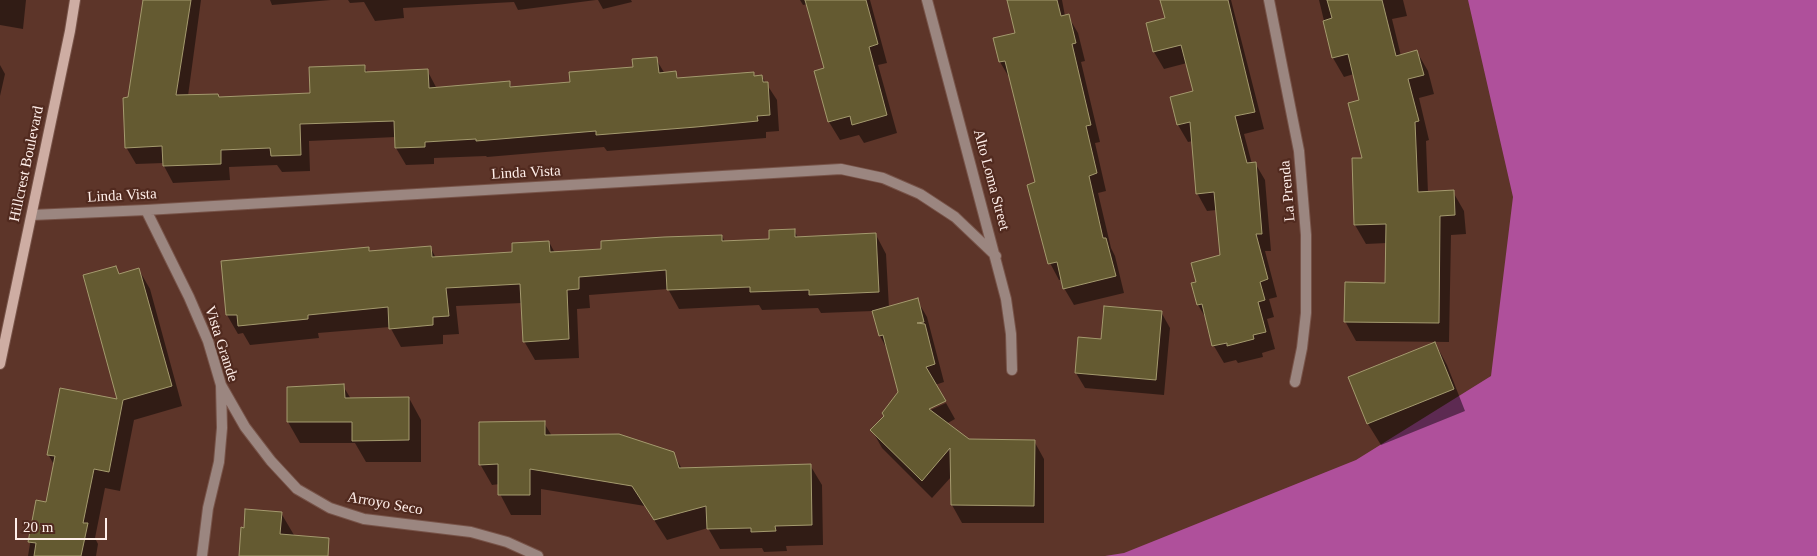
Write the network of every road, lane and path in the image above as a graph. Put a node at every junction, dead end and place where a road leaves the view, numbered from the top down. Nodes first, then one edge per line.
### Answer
1 (75, 0) edge
2 (927, 0) edge
3 (1269, 0) edge
4 (146, 210) junction
5 (32, 215) junction
6 (996, 256) junction
7 (0, 364) edge
8 (1012, 370) dead end
9 (1295, 382) dead end
10 (221, 385) junction
11 (202, 556) edge
12 (538, 556) edge

1 - 5 street, Hillcrest Boulevard
2 - 6 street, Alto Loma Street
3 - 9 street, La Prenda
4 - 5 street, Linda Vista
4 - 6 street, Linda Vista
4 - 10 street, Vista Grande
5 - 7 street, Hillcrest Boulevard
6 - 8 street, Alto Loma Street
10 - 11 street, Vista Grande
10 - 12 street, Arroyo Seco

